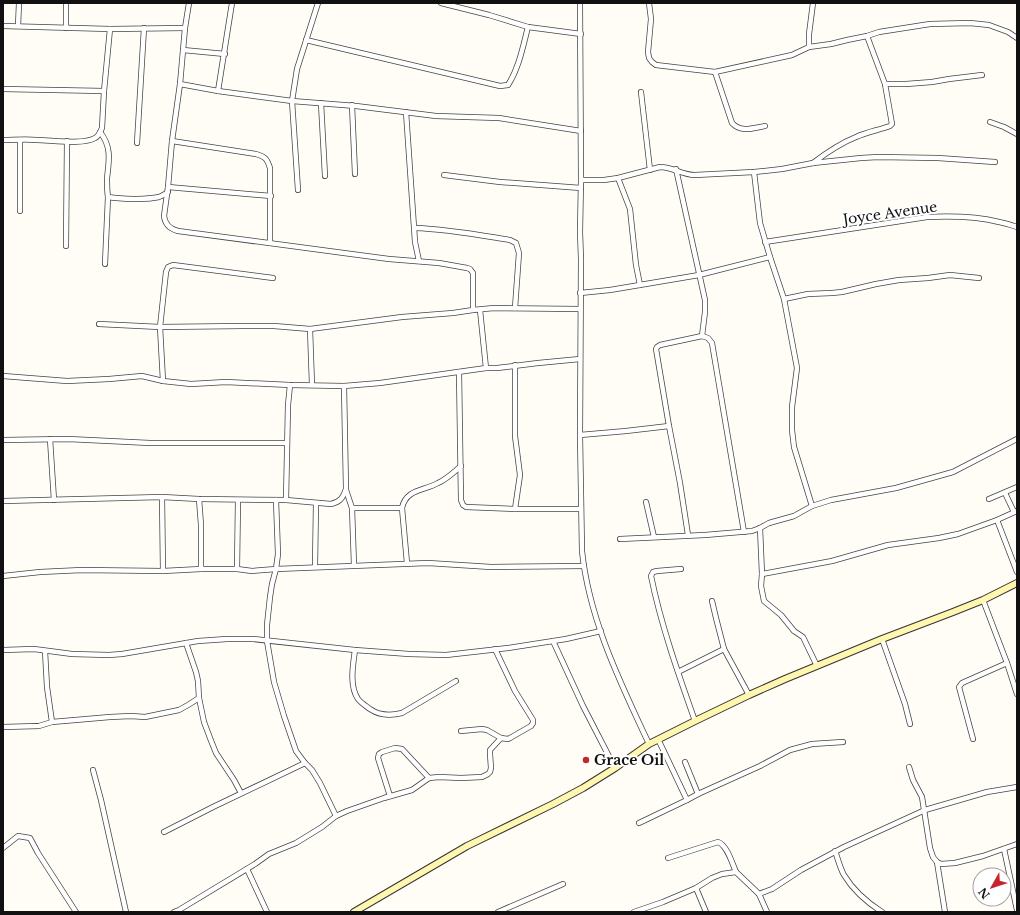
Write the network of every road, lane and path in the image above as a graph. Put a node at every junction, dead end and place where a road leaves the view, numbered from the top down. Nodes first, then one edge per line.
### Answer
1 (19, 3) edge
2 (66, 3) edge
3 (189, 3) edge
4 (232, 3) edge
5 (318, 3) edge
6 (441, 3) edge
7 (580, 3) edge
8 (649, 3) edge
9 (813, 3) edge
10 (3, 26) edge
11 (18, 26) junction
12 (528, 27) junction
13 (66, 28) junction
14 (144, 28) junction
15 (185, 28) junction
16 (110, 29) junction
17 (581, 34) junction
18 (868, 36) junction
19 (1017, 38) edge
20 (306, 40) junction
21 (810, 47) junction
22 (183, 50) junction
23 (225, 54) junction
24 (715, 72) junction
25 (982, 75) dead end
26 (180, 84) junction
27 (885, 84) junction
28 (3, 89) edge
29 (104, 91) junction
30 (218, 91) junction
31 (641, 92) dead end
32 (292, 101) junction
33 (321, 103) junction
34 (352, 105) junction
35 (406, 112) junction
36 (990, 122) dead end
37 (765, 126) dead end
38 (581, 131) junction
39 (100, 132) junction
40 (1017, 134) edge
41 (3, 140) edge
42 (20, 140) junction
43 (67, 141) junction
44 (172, 141) junction
45 (137, 143) dead end
46 (995, 162) dead end
47 (813, 163) junction
48 (676, 169) junction
49 (650, 170) junction
50 (754, 172) junction
51 (355, 174) dead end
52 (444, 175) dead end
53 (325, 176) dead end
54 (618, 178) junction
55 (581, 180) junction
56 (581, 188) junction
57 (168, 190) junction
58 (298, 190) dead end
59 (271, 196) junction
60 (108, 197) junction
61 (20, 211) dead end
62 (1017, 227) edge
63 (415, 228) junction
64 (270, 242) junction
65 (765, 242) junction
66 (66, 246) dead end
67 (770, 257) junction
68 (418, 261) junction
69 (105, 264) dead end
70 (699, 275) junction
71 (273, 278) dead end
72 (979, 278) dead end
73 (640, 285) junction
74 (580, 293) junction
75 (784, 299) junction
76 (515, 308) junction
77 (580, 309) junction
78 (474, 310) junction
79 (480, 310) junction
80 (99, 324) dead end
81 (160, 327) junction
82 (310, 329) junction
83 (702, 336) junction
84 (580, 359) junction
85 (515, 365) junction
86 (486, 368) junction
87 (459, 372) junction
88 (3, 376) edge
89 (163, 381) junction
90 (290, 385) junction
91 (312, 385) junction
92 (344, 386) junction
93 (669, 426) junction
94 (580, 435) junction
95 (50, 439) junction
96 (1017, 439) edge
97 (3, 440) edge
98 (286, 444) junction
99 (461, 466) junction
100 (1017, 487) edge
101 (346, 489) junction
102 (1005, 493) junction
103 (162, 498) junction
104 (199, 499) junction
105 (989, 499) dead end
106 (54, 500) junction
107 (238, 500) junction
108 (276, 500) junction
109 (286, 500) junction
110 (3, 501) edge
111 (646, 502) dead end
112 (316, 503) junction
113 (812, 506) junction
114 (352, 508) junction
115 (402, 508) junction
116 (515, 508) junction
117 (581, 509) junction
118 (1016, 511) edge
119 (997, 520) junction
120 (760, 528) junction
121 (744, 532) junction
122 (688, 535) junction
123 (654, 538) junction
124 (620, 539) dead end
125 (406, 563) junction
126 (354, 565) junction
127 (584, 566) junction
128 (315, 567) junction
129 (201, 569) junction
130 (238, 569) junction
131 (276, 569) junction
132 (681, 569) dead end
133 (163, 571) junction
134 (1017, 572) edge
135 (762, 574) junction
136 (3, 576) edge
137 (1017, 583) edge
138 (983, 600) junction
139 (712, 601) dead end
140 (601, 631) junction
141 (882, 638) junction
142 (267, 641) junction
143 (553, 641) junction
144 (186, 643) junction
145 (724, 649) junction
146 (3, 650) edge
147 (355, 650) junction
148 (495, 650) junction
149 (45, 651) junction
150 (1007, 663) junction
151 (817, 666) junction
152 (678, 672) junction
153 (456, 681) dead end
154 (1017, 694) edge
155 (749, 695) junction
156 (199, 698) junction
157 (695, 721) junction
158 (52, 722) junction
159 (910, 724) dead end
160 (3, 726) edge
161 (461, 732) dead end
162 (501, 738) junction
163 (658, 739) junction
164 (973, 739) dead end
165 (843, 742) dead end
166 (649, 744) junction
167 (685, 762) dead end
168 (305, 763) junction
169 (909, 767) dead end
170 (615, 768) junction
171 (94, 770) dead end
172 (429, 778) junction
173 (1017, 787) edge
174 (241, 794) junction
175 (698, 794) junction
176 (390, 796) junction
177 (687, 800) junction
178 (925, 810) junction
179 (336, 816) junction
180 (639, 823) dead end
181 (164, 832) dead end
182 (1017, 844) edge
183 (3, 848) edge
184 (1004, 849) junction
185 (835, 851) junction
186 (668, 858) dead end
187 (937, 862) junction
188 (247, 869) junction
189 (736, 872) junction
190 (563, 884) dead end
191 (696, 888) junction
192 (759, 894) junction
193 (1017, 910) edge
194 (76, 912) edge
195 (126, 912) edge
196 (174, 912) edge
197 (267, 912) edge
198 (354, 912) edge
199 (498, 912) edge
200 (634, 912) edge
201 (706, 912) edge
202 (767, 912) edge
203 (882, 912) edge
204 (945, 912) edge

1 - 11 street
2 - 13 street
3 - 15 street
4 - 23 street
5 - 20 street
6 - 12 street
7 - 17 street
8 - 24 street
9 - 21 street
10 - 11 street
11 - 13 street
12 - 17 street
12 - 20 street
13 - 16 street
14 - 15 street
14 - 16 street
14 - 45 street
15 - 22 street
16 - 29 street
17 - 38 street
18 - 19 street
18 - 21 street
18 - 27 street
20 - 32 street
21 - 24 street
22 - 23 street
22 - 26 street
23 - 30 street
24 - 37 street
25 - 27 street
26 - 30 street
26 - 44 street
27 - 47 street
28 - 29 street
29 - 39 street
30 - 32 street
31 - 49 street
32 - 33 street
32 - 58 street
33 - 34 street
33 - 53 street
34 - 35 street
34 - 51 street
35 - 38 street
35 - 63 street
36 - 40 street
38 - 55 street
39 - 43 street
39 - 60 street
41 - 42 street
42 - 43 street
42 - 61 street
43 - 66 street
44 - 57 street
44 - 59 street
46 - 47 street
47 - 50 street
48 - 49 street
48 - 50 street
48 - 70 street
49 - 54 street
50 - 65 street
52 - 56 street
54 - 55 street
54 - 73 street
55 - 56 street
56 - 74 street
57 - 59 street
57 - 60 street
57 - 64 street
59 - 64 street
60 - 69 street
62 - 65 street, Joyce Avenue
63 - 68 street
63 - 76 street
64 - 68 street
65 - 67 street
67 - 70 street
67 - 75 street
68 - 78 street
70 - 73 street
70 - 83 street
71 - 81 street
72 - 75 street
73 - 74 street
74 - 77 street
75 - 113 street
76 - 77 street
76 - 79 street
77 - 84 street
78 - 79 street
78 - 82 street
79 - 86 street
80 - 81 street
81 - 82 street
81 - 89 street
82 - 91 street
83 - 93 street
83 - 121 street
84 - 85 street
84 - 94 street
85 - 86 street
85 - 116 street
86 - 87 street
87 - 92 street
87 - 99 street
88 - 89 street
89 - 90 street
90 - 91 street
90 - 98 street
91 - 92 street
92 - 101 street
93 - 94 street
93 - 122 street
94 - 117 street
95 - 97 street
95 - 98 street
95 - 106 street
96 - 113 street
98 - 109 street
99 - 115 street
99 - 116 street
100 - 102 street
101 - 112 street
101 - 114 street
102 - 105 street
102 - 118 street
103 - 104 street
103 - 106 street
103 - 133 street
104 - 107 street
104 - 129 street
106 - 110 street
107 - 108 street
107 - 130 street
108 - 109 street
108 - 131 street
109 - 112 street
111 - 123 street
112 - 128 street
113 - 120 street
114 - 115 street
114 - 126 street
115 - 125 street
116 - 117 street
117 - 127 street
118 - 119 street
119 - 134 street
119 - 135 street
120 - 121 street
120 - 135 street
121 - 122 street
122 - 123 street
123 - 124 street
125 - 126 street
125 - 127 street
126 - 128 street
127 - 140 street
128 - 131 street
129 - 130 street
129 - 133 street
130 - 131 street
131 - 142 street
132 - 152 street
133 - 136 street
135 - 151 street
137 - 138 main road
138 - 141 main road
138 - 150 street
139 - 145 street
140 - 143 street
140 - 166 street
141 - 151 main road
141 - 159 street
142 - 144 street
142 - 147 street
142 - 168 street
143 - 148 street
143 - 170 street
144 - 149 street
144 - 156 street
145 - 152 street
145 - 155 street
146 - 149 street
147 - 148 street
147 - 153 street
148 - 162 street
149 - 158 street
150 - 154 street
150 - 164 street
151 - 155 main road
152 - 157 street
155 - 157 main road
156 - 158 street
156 - 174 street
157 - 163 main road
158 - 160 street
161 - 162 street
162 - 172 street
163 - 166 main road
163 - 177 street
165 - 175 street
166 - 170 main road
167 - 175 street
168 - 174 street
168 - 179 street
169 - 178 street
170 - 198 main road
171 - 195 street
172 - 176 street
172 - 176 street
173 - 178 street
174 - 181 street
175 - 177 street
176 - 179 street
177 - 180 street
178 - 185 street
178 - 187 street
179 - 188 street
182 - 184 street
183 - 194 street
184 - 187 street
184 - 193 street
185 - 192 street
185 - 203 street
186 - 189 street
187 - 204 street
188 - 196 street
188 - 197 street
189 - 191 street
189 - 192 street
190 - 199 street
191 - 200 street
191 - 201 street
192 - 202 street

